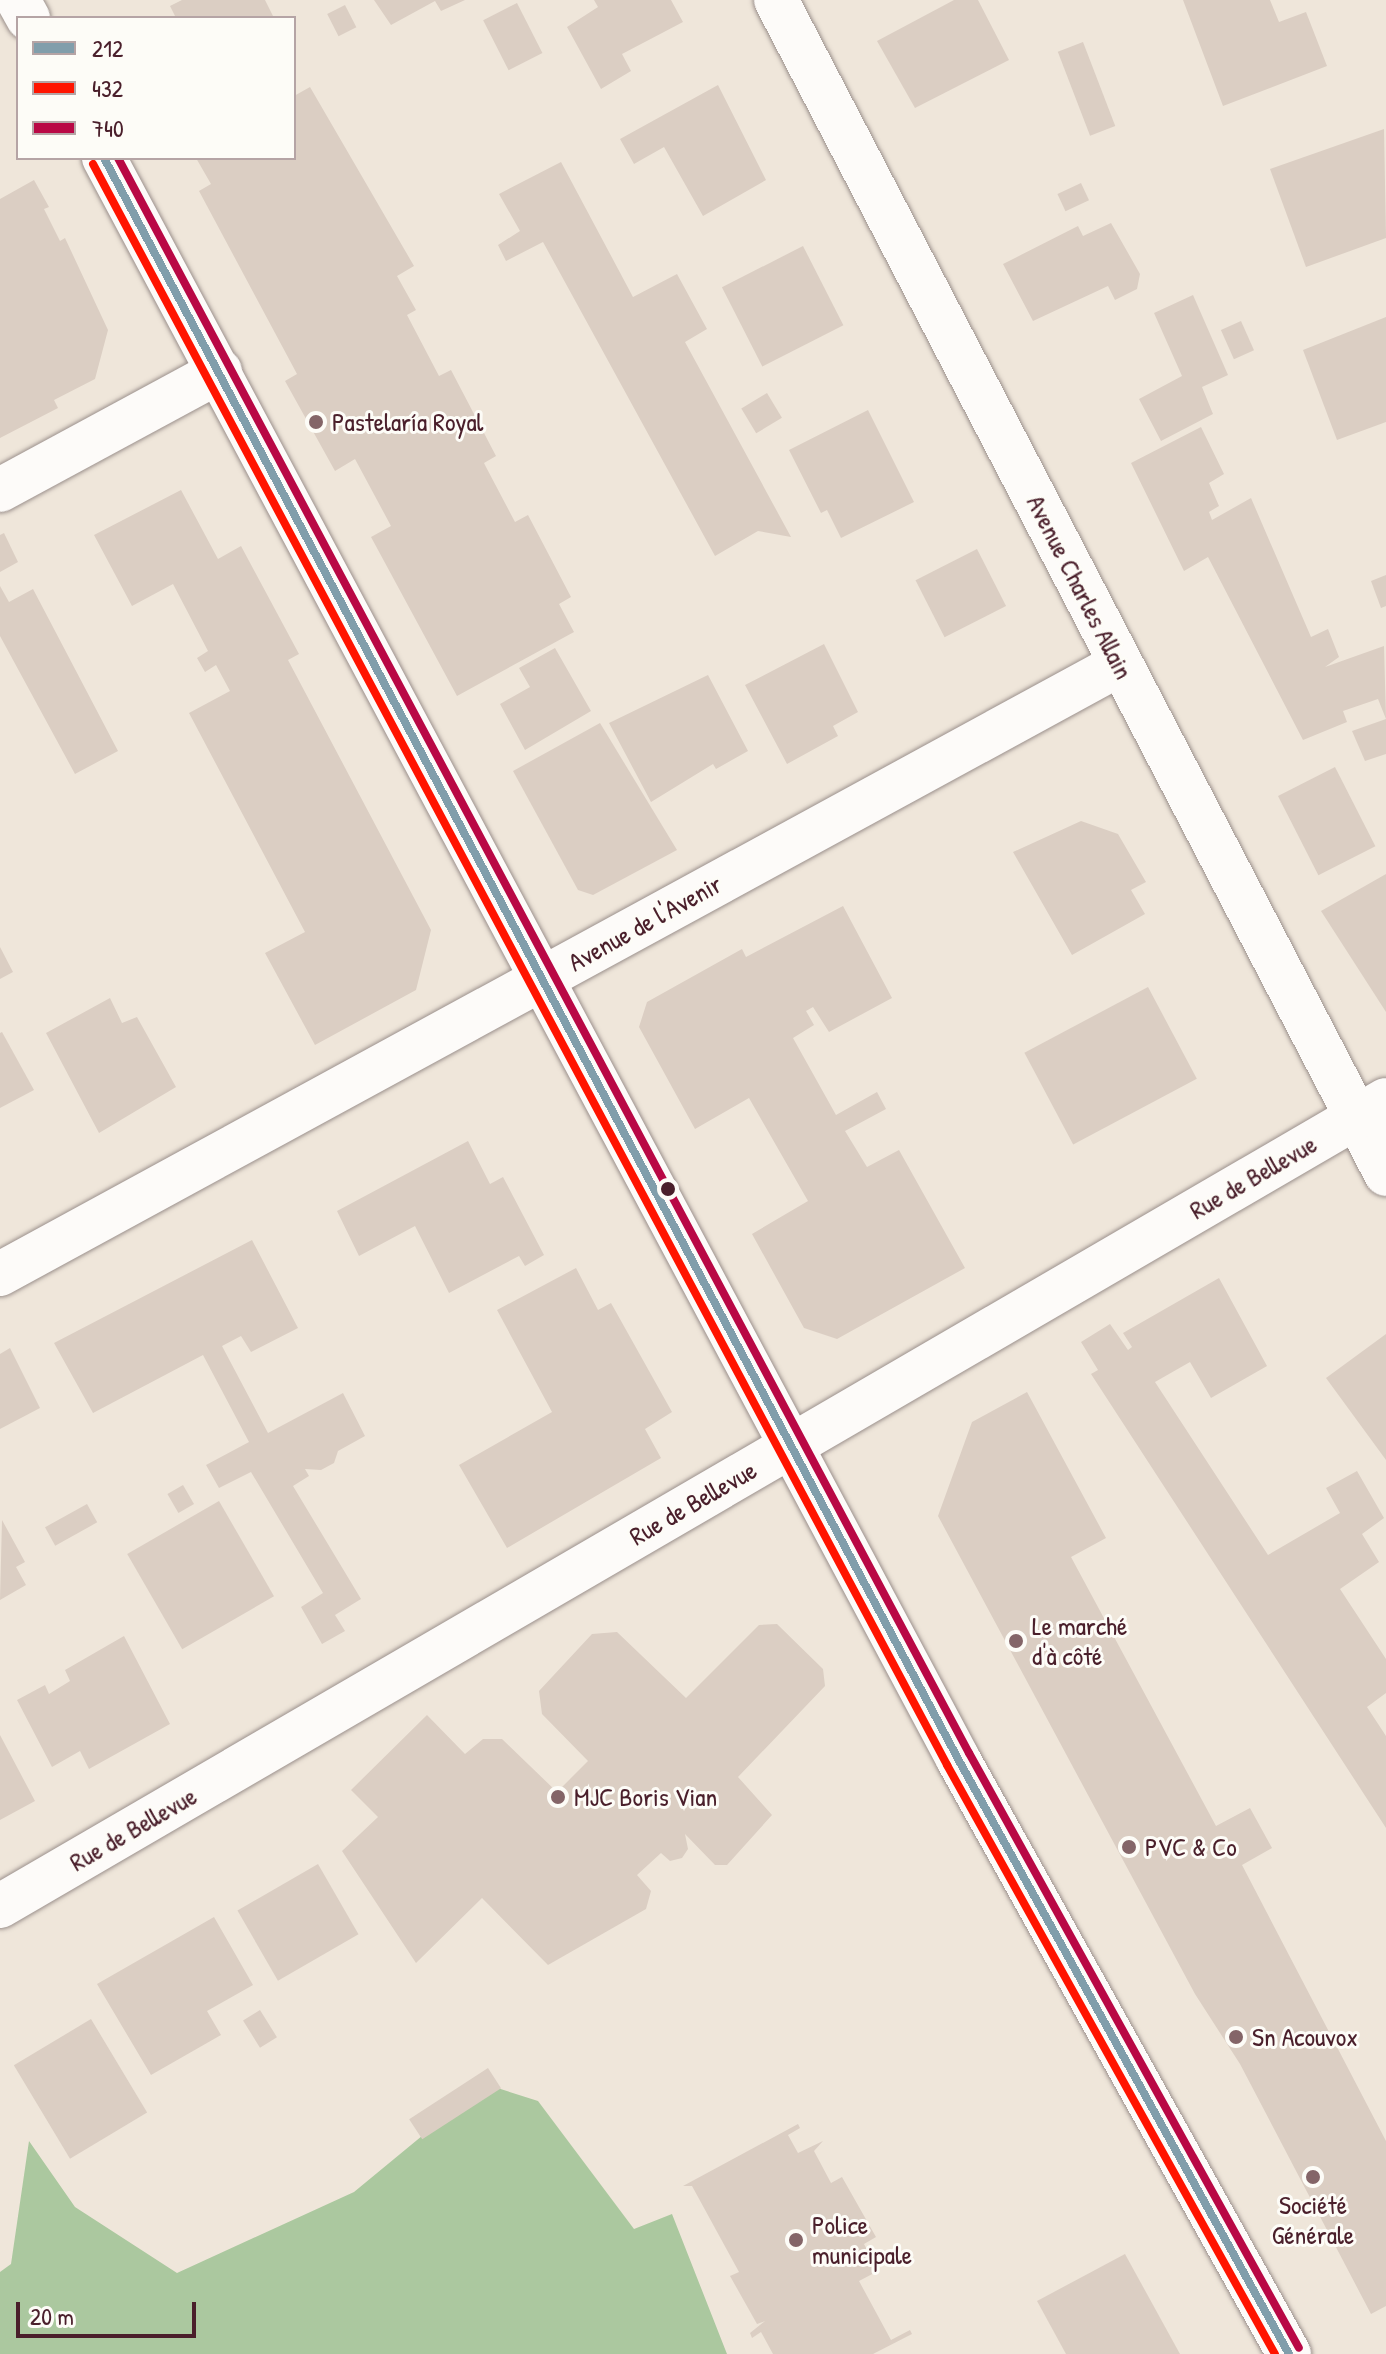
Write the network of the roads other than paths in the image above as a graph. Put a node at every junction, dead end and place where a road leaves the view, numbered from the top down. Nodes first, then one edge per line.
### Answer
1 (776, 0) edge
2 (105, 160) edge
3 (220, 371) junction
4 (0, 490) edge
5 (1120, 664) junction
6 (542, 980) junction
7 (1370, 1109) edge
8 (1386, 1174) edge
9 (0, 1274) edge
10 (790, 1446) junction
11 (0, 1906) edge
12 (1289, 2354) edge

1 - 5 street, Avenue Charles Allain
2 - 3 street
3 - 4 street
3 - 6 street
5 - 6 street, Avenue de l'Avenir
5 - 7 street, Avenue Charles Allain
6 - 9 street, Avenue de l'Avenir
6 - 10 street
7 - 8 street, Avenue Charles Allain
7 - 10 street, Rue de Bellevue
10 - 11 street, Rue de Bellevue
10 - 12 street

